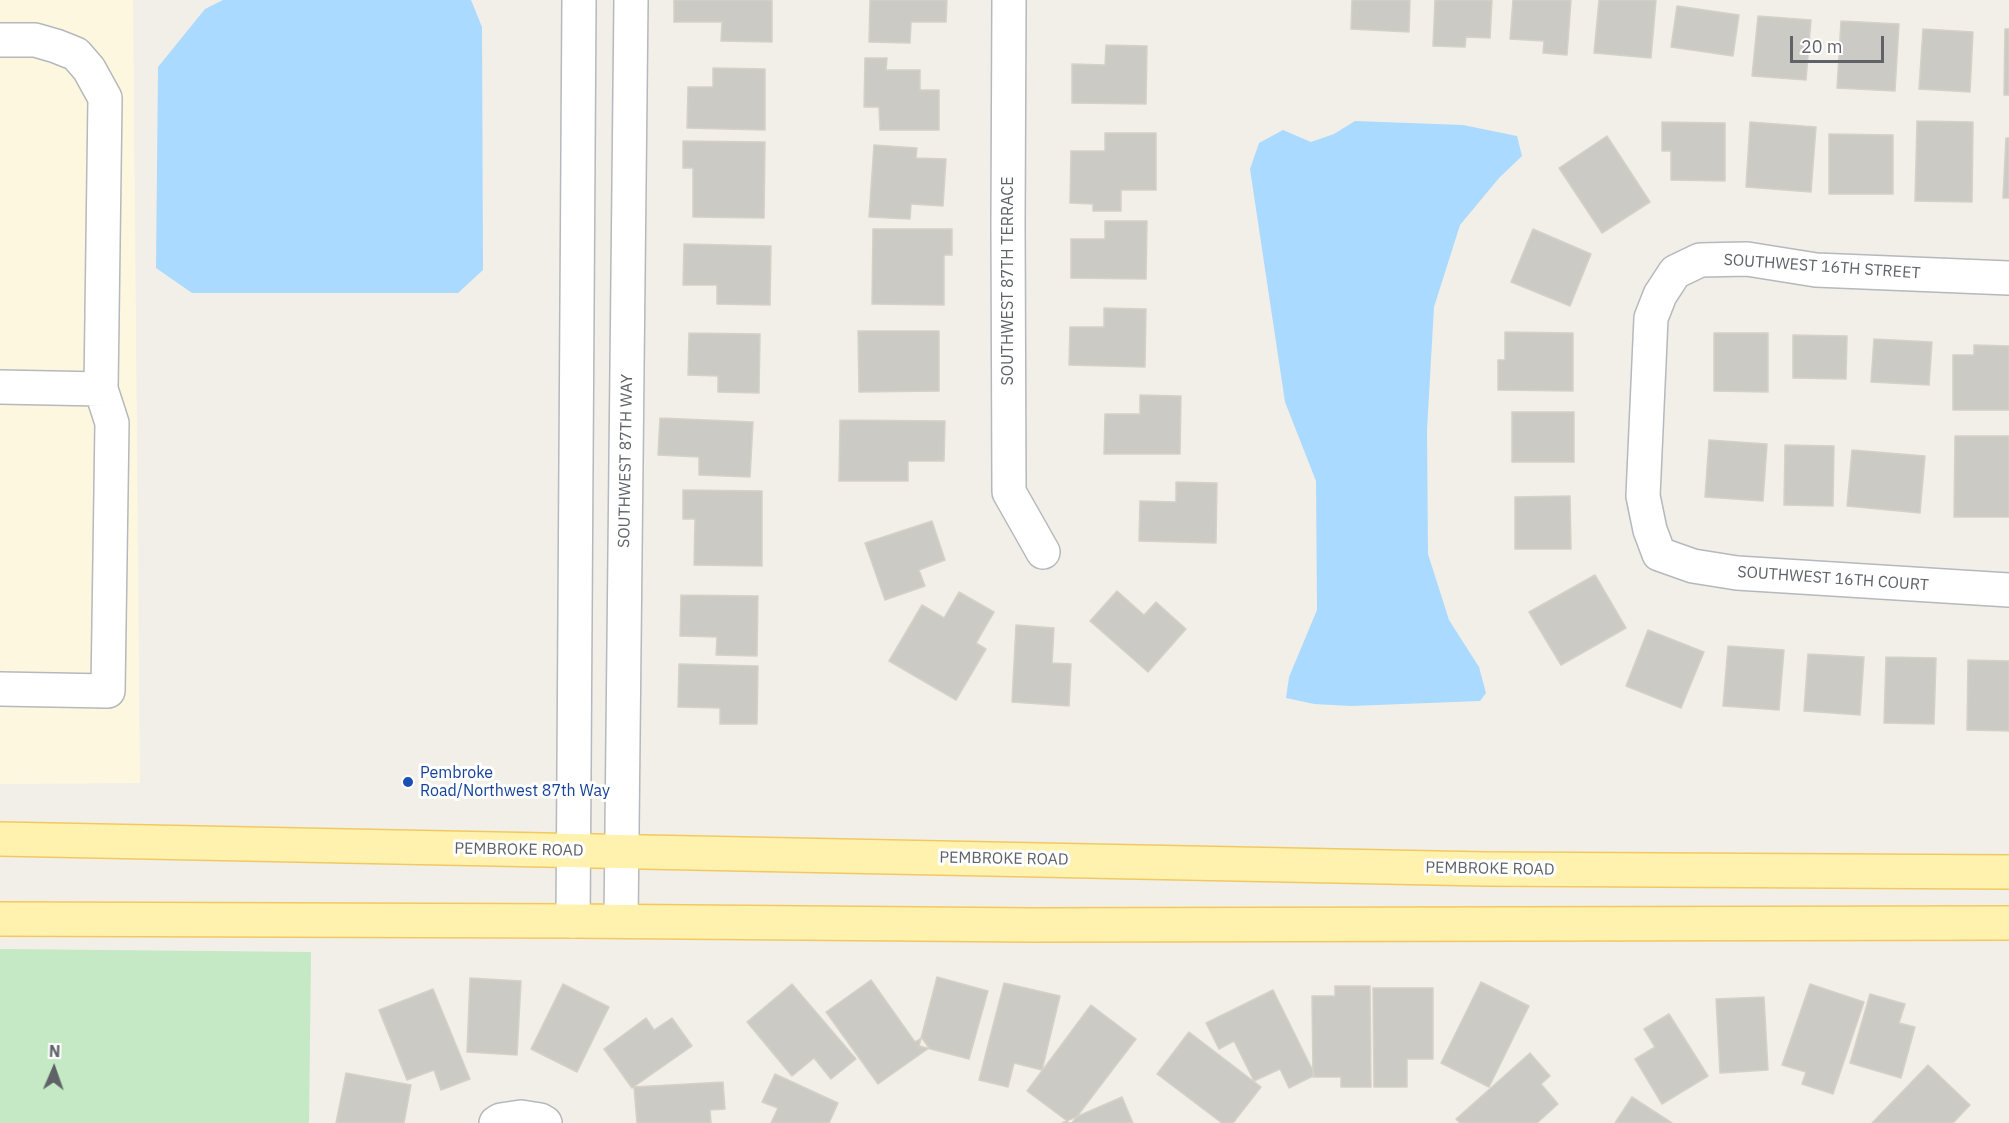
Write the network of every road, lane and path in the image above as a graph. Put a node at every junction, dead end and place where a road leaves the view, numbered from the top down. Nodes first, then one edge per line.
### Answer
1 (579, 0) edge
2 (631, 0) edge
3 (1010, 0) edge
4 (0, 40) edge
5 (2009, 278) edge
6 (577, 321) junction
7 (627, 321) junction
8 (0, 387) edge
9 (101, 389) junction
10 (1043, 552) dead end
11 (1659, 554) joint
12 (2009, 590) edge
13 (0, 689) edge
14 (0, 839) edge
15 (574, 852) junction
16 (621, 852) junction
17 (2009, 872) edge
18 (0, 919) edge
19 (573, 921) junction
20 (621, 921) junction
21 (2009, 923) edge
22 (496, 1123) edge
23 (545, 1123) edge

1 - 6 street
2 - 7 street, SOUTHWEST 87TH WAY
3 - 10 street, SOUTHWEST 87TH TERRACE
4 - 9 street
5 - 11 street, SOUTHWEST 16TH STREET
6 - 7 street
6 - 15 street
7 - 16 street, SOUTHWEST 87TH WAY
8 - 9 street
9 - 13 street
11 - 12 street, SOUTHWEST 16TH COURT
14 - 15 main road, PEMBROKE ROAD
15 - 16 main road, PEMBROKE ROAD
15 - 19 street
16 - 17 main road, PEMBROKE ROAD
16 - 20 street, SOUTHWEST 87TH WAY
18 - 19 main road
19 - 20 main road
20 - 21 main road
22 - 23 street

